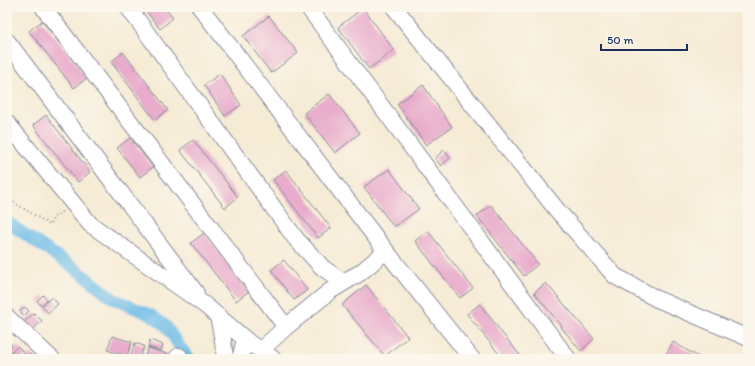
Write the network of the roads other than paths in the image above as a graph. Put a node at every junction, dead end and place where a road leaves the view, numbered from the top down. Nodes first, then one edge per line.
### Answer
1 (43, 7) edge
2 (128, 7) edge
3 (200, 7) edge
4 (308, 7) edge
5 (394, 7) edge
6 (7, 41) edge
7 (7, 123) edge
8 (386, 251) junction
9 (360, 273) junction
10 (212, 311) junction
11 (7, 317) edge
12 (286, 327) junction
13 (748, 338) edge
14 (245, 340) junction
15 (267, 354) edge
16 (52, 359) edge
17 (176, 359) edge
18 (181, 359) edge
19 (225, 359) edge
20 (240, 359) edge
21 (472, 359) edge
22 (568, 359) edge

1 - 12 street
2 - 9 street
3 - 8 street
4 - 22 street
5 - 13 street
6 - 10 street
7 - 10 street
8 - 9 street
8 - 21 street
9 - 12 street
10 - 14 street
10 - 19 street
11 - 16 street
12 - 15 street
14 - 15 street
14 - 20 street
17 - 18 street

